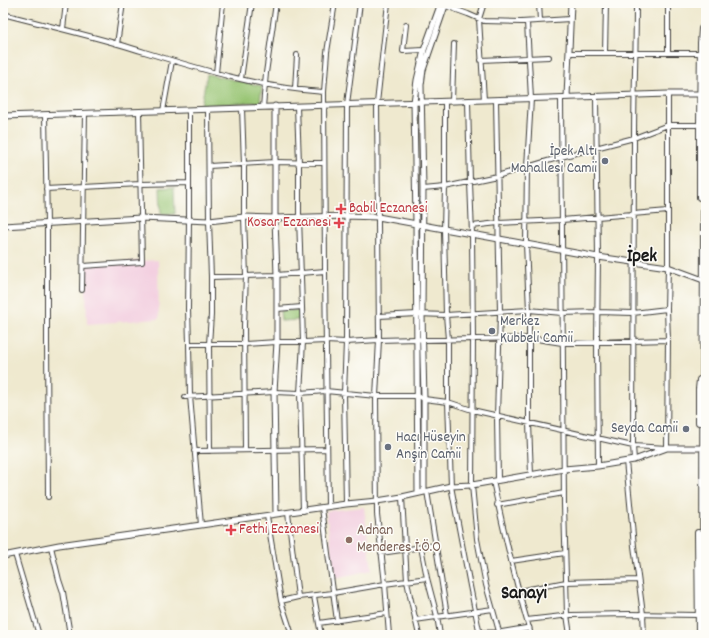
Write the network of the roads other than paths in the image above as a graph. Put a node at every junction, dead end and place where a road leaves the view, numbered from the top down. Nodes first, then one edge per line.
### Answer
1 (66, 3) edge
2 (123, 3) edge
3 (223, 3) edge
4 (252, 3) edge
5 (276, 3) edge
6 (335, 3) edge
7 (360, 3) edge
8 (388, 3) edge
9 (484, 3) edge
10 (539, 3) edge
11 (571, 3) edge
12 (606, 3) edge
13 (636, 3) edge
14 (668, 3) edge
15 (704, 3) edge
16 (443, 4) edge
17 (3, 14) edge
18 (478, 19) junction
19 (570, 19) junction
20 (540, 21) junction
21 (527, 22) junction
22 (406, 25) dead end
23 (64, 29) junction
24 (117, 44) junction
25 (454, 44) dead end
26 (424, 50) junction
27 (569, 52) junction
28 (668, 52) junction
29 (605, 53) junction
30 (636, 53) junction
31 (700, 53) junction
32 (297, 55) dead end
33 (549, 57) dead end
34 (529, 58) junction
35 (481, 60) junction
36 (172, 61) junction
37 (216, 73) junction
38 (241, 79) junction
39 (265, 84) junction
40 (295, 89) junction
41 (324, 92) junction
42 (668, 94) junction
43 (698, 94) dead end
44 (634, 95) junction
45 (596, 96) junction
46 (567, 97) junction
47 (561, 98) junction
48 (531, 99) junction
49 (484, 100) junction
50 (496, 100) junction
51 (445, 101) junction
52 (452, 101) junction
53 (468, 101) junction
54 (414, 102) junction
55 (422, 102) junction
56 (377, 103) junction
57 (347, 104) junction
58 (325, 105) junction
59 (275, 106) junction
60 (297, 106) junction
61 (263, 107) junction
62 (242, 108) junction
63 (208, 109) junction
64 (189, 110) junction
65 (163, 111) junction
66 (139, 112) junction
67 (85, 113) junction
68 (45, 115) junction
69 (3, 116) edge
70 (668, 125) junction
71 (696, 125) dead end
72 (634, 138) junction
73 (597, 148) junction
74 (561, 157) junction
75 (275, 162) junction
76 (299, 163) junction
77 (324, 163) junction
78 (244, 165) junction
79 (209, 166) junction
80 (527, 167) junction
81 (497, 176) junction
82 (470, 182) junction
83 (189, 183) junction
84 (140, 184) junction
85 (84, 186) junction
86 (445, 187) junction
87 (46, 188) junction
88 (423, 189) junction
89 (668, 211) junction
90 (634, 214) junction
91 (346, 216) junction
92 (244, 217) junction
93 (299, 217) junction
94 (324, 217) junction
95 (378, 217) junction
96 (598, 217) junction
97 (141, 218) junction
98 (275, 218) junction
99 (189, 220) junction
100 (562, 220) junction
101 (209, 221) junction
102 (527, 221) junction
103 (83, 222) junction
104 (498, 223) junction
105 (47, 224) junction
106 (419, 224) junction
107 (3, 226) edge
108 (472, 226) junction
109 (444, 229) junction
110 (472, 234) junction
111 (704, 236) junction
112 (498, 239) junction
113 (526, 244) junction
114 (562, 251) junction
115 (598, 257) junction
116 (633, 262) junction
117 (83, 266) junction
118 (668, 267) junction
119 (325, 271) junction
120 (302, 273) junction
121 (277, 275) junction
122 (246, 276) junction
123 (211, 277) junction
124 (705, 281) edge
125 (82, 290) dead end
126 (302, 307) junction
127 (277, 309) junction
128 (666, 309) junction
129 (529, 310) junction
130 (597, 312) junction
131 (500, 313) junction
132 (562, 313) junction
133 (634, 313) junction
134 (419, 314) junction
135 (472, 314) junction
136 (446, 315) junction
137 (379, 316) junction
138 (530, 338) junction
139 (420, 339) junction
140 (448, 339) junction
141 (473, 339) junction
142 (499, 339) junction
143 (379, 340) junction
144 (668, 340) junction
145 (326, 341) junction
146 (634, 341) junction
147 (277, 342) junction
148 (303, 342) junction
149 (346, 342) junction
150 (597, 342) junction
151 (562, 343) junction
152 (190, 344) junction
153 (209, 344) junction
154 (244, 344) junction
155 (704, 352) junction
156 (326, 391) junction
157 (274, 392) junction
158 (300, 393) junction
159 (344, 393) junction
160 (245, 394) junction
161 (190, 396) junction
162 (209, 396) junction
163 (376, 396) junction
164 (418, 396) junction
165 (184, 397) dead end
166 (424, 400) junction
167 (448, 402) junction
168 (472, 410) junction
169 (498, 416) junction
170 (529, 423) junction
171 (563, 431) junction
172 (597, 438) junction
173 (633, 446) junction
174 (667, 448) junction
175 (699, 448) junction
176 (275, 449) junction
177 (327, 449) junction
178 (245, 450) junction
179 (301, 450) junction
180 (194, 451) junction
181 (210, 451) junction
182 (634, 460) junction
183 (626, 461) junction
184 (598, 466) junction
185 (564, 469) junction
186 (531, 475) junction
187 (495, 481) junction
188 (472, 485) junction
189 (451, 486) junction
190 (425, 492) junction
191 (418, 493) junction
192 (564, 493) junction
193 (48, 497) dead end
194 (402, 497) junction
195 (377, 501) junction
196 (346, 504) junction
197 (498, 504) junction
198 (328, 507) junction
199 (322, 508) junction
200 (303, 511) junction
201 (288, 513) junction
202 (276, 514) junction
203 (267, 516) junction
204 (201, 525) junction
205 (436, 544) junction
206 (51, 547) junction
207 (421, 547) junction
208 (405, 549) junction
209 (381, 552) junction
210 (565, 553) junction
211 (15, 554) junction
212 (3, 556) edge
213 (512, 561) junction
214 (427, 578) junction
215 (638, 580) junction
216 (407, 582) junction
217 (566, 582) junction
218 (385, 584) junction
219 (519, 591) junction
220 (333, 593) junction
221 (314, 596) junction
222 (298, 597) junction
223 (281, 601) junction
224 (493, 609) junction
225 (475, 611) junction
226 (387, 613) junction
227 (643, 614) junction
228 (447, 615) junction
229 (567, 615) junction
230 (698, 615) junction
231 (437, 616) junction
232 (416, 620) junction
233 (527, 620) junction
234 (337, 621) junction
235 (319, 623) junction
236 (529, 628) junction
237 (480, 634) edge
238 (500, 634) edge
239 (39, 635) edge
240 (70, 635) edge
241 (292, 635) edge
242 (321, 635) edge
243 (389, 635) edge
244 (419, 635) edge
245 (440, 635) edge
246 (468, 635) edge
247 (531, 635) edge
248 (570, 635) edge
249 (644, 635) edge
250 (699, 635) edge
251 (704, 635) edge

1 - 23 street
2 - 24 street
3 - 37 street
4 - 38 street
5 - 39 street
6 - 41 street
7 - 57 street
8 - 56 street
9 - 18 street
10 - 20 street
11 - 19 street
12 - 29 street
13 - 30 street
14 - 28 street
15 - 31 highway
15 - 111 highway
16 - 18 street
16 - 26 street
16 - 55 street
17 - 23 street
18 - 21 street
18 - 35 street
19 - 20 street
19 - 27 street
20 - 21 street
21 - 34 street
22 - 26 street
23 - 24 street
24 - 36 street
25 - 52 street
26 - 54 street
27 - 29 street
27 - 46 street
28 - 30 street
28 - 31 street
29 - 30 street
30 - 44 street
31 - 111 highway
32 - 40 street
33 - 34 street
34 - 35 street
34 - 48 street
35 - 49 street
36 - 37 street
36 - 65 street
37 - 38 street
38 - 39 street
39 - 40 street
39 - 61 street
40 - 41 street
41 - 58 street
42 - 43 street
42 - 44 street
42 - 70 street
44 - 45 street
44 - 72 street
45 - 46 street
45 - 73 street
46 - 47 street
47 - 48 street
47 - 74 street
48 - 50 street
48 - 80 street
49 - 50 street
49 - 53 street
50 - 81 street
51 - 52 street
51 - 55 street
51 - 86 street
52 - 53 street
53 - 82 street
54 - 55 street
54 - 56 street
54 - 106 street
55 - 88 street
56 - 57 street
56 - 95 street
57 - 58 street
57 - 91 street
58 - 60 street
58 - 77 street
59 - 60 street
59 - 61 street
59 - 75 street
60 - 76 street
61 - 62 street
62 - 63 street
62 - 78 street
63 - 64 street
63 - 79 street
64 - 65 street
64 - 83 street
65 - 66 street
66 - 67 street
66 - 84 street
67 - 68 street
67 - 85 street
68 - 69 street
68 - 87 street
70 - 71 street
70 - 72 street
70 - 89 street
72 - 73 street
72 - 90 street
73 - 74 street
73 - 96 street
74 - 80 street
74 - 100 street
75 - 76 street
75 - 78 street
75 - 98 street
76 - 77 street
76 - 93 street
77 - 94 street
78 - 79 street
78 - 92 street
79 - 101 street
80 - 81 street
80 - 102 street
81 - 82 street
81 - 104 street
82 - 86 street
82 - 108 street
83 - 84 street
83 - 99 street
84 - 85 street
84 - 97 street
85 - 87 street
85 - 103 street
86 - 88 street
86 - 109 street
87 - 105 street
88 - 106 street
89 - 90 street
89 - 118 street
90 - 96 street
90 - 116 street
91 - 94 street
91 - 95 street
91 - 149 street
92 - 98 street
92 - 101 street
92 - 122 street
93 - 94 street
93 - 98 street
93 - 120 street
94 - 119 street
95 - 106 street
95 - 137 street
96 - 100 street
96 - 115 street
97 - 99 street
97 - 103 street
97 - 117 street
98 - 121 street
99 - 101 street
99 - 152 street
100 - 102 street
100 - 114 street
101 - 123 street
102 - 104 street
102 - 113 street
103 - 105 street
103 - 117 street
104 - 108 street
104 - 112 street
105 - 107 street
105 - 193 street
106 - 109 street
106 - 134 street
108 - 110 street
109 - 110 street
109 - 136 street
110 - 112 street
110 - 135 street
111 - 124 highway
112 - 113 street
112 - 131 street
113 - 114 street
113 - 129 street
114 - 115 street
114 - 132 street
115 - 116 street
115 - 130 street
116 - 118 street
116 - 133 street
117 - 125 street
118 - 124 street
118 - 128 street
119 - 120 street
119 - 145 street
120 - 121 street
120 - 126 street
121 - 122 street
121 - 127 street
122 - 123 street
122 - 154 street
123 - 153 street
124 - 155 highway
126 - 127 street
126 - 148 street
127 - 147 street
128 - 133 street
128 - 144 street
129 - 131 street
129 - 132 street
129 - 138 street
130 - 132 street
130 - 133 street
130 - 150 street
131 - 135 street
131 - 142 street
132 - 151 street
133 - 146 street
134 - 136 street
134 - 137 street
134 - 139 street
135 - 136 street
135 - 141 street
136 - 140 street
137 - 143 street
138 - 142 street
138 - 151 street
138 - 170 street
139 - 140 street
139 - 143 street
139 - 164 street
139 - 166 street
140 - 141 street
140 - 167 street
141 - 142 street
141 - 168 street
142 - 169 street
143 - 149 street
143 - 163 street
144 - 146 street
144 - 174 street
145 - 148 street
145 - 149 street
145 - 156 street
146 - 150 street
146 - 173 street
147 - 148 street
147 - 154 street
147 - 157 street
148 - 158 street
149 - 159 street
150 - 151 street
150 - 172 street
151 - 171 street
152 - 153 street
152 - 161 street
153 - 154 street
153 - 162 street
154 - 160 street
155 - 175 highway
155 - 251 highway
156 - 158 street
156 - 159 street
156 - 177 street
157 - 158 street
157 - 160 street
157 - 176 street
158 - 179 street
159 - 163 street
159 - 196 street
160 - 162 street
160 - 178 street
161 - 162 street
161 - 165 street
161 - 180 street
162 - 181 street
163 - 164 street
163 - 195 street
164 - 166 street
164 - 191 street
166 - 167 street
166 - 190 street
167 - 168 street
167 - 189 street
168 - 169 street
168 - 188 street
169 - 170 street
169 - 187 street
170 - 171 street
170 - 186 street
171 - 172 street
171 - 185 street
172 - 173 street
172 - 184 street
173 - 174 street
173 - 182 street
174 - 175 street
174 - 182 street
175 - 230 highway
176 - 178 street
176 - 179 street
176 - 202 street
177 - 179 street
177 - 198 street
178 - 181 street
179 - 200 street
180 - 181 street
180 - 204 street
182 - 183 street
183 - 184 street
183 - 215 street
184 - 185 street
185 - 186 street
185 - 192 street
186 - 187 street
187 - 188 street
187 - 197 street
188 - 189 street
188 - 224 street
189 - 190 street
189 - 225 street
190 - 191 street
190 - 205 street
191 - 194 street
192 - 197 street
192 - 210 street
194 - 195 street
194 - 208 street
195 - 196 street
195 - 209 street
196 - 198 street
197 - 213 street
198 - 199 street
199 - 200 street
199 - 220 street
200 - 201 street
201 - 202 street
201 - 222 street
202 - 203 street
203 - 204 street
203 - 223 street
204 - 206 street
205 - 207 street
205 - 228 street
206 - 211 street
206 - 240 street
207 - 208 street
207 - 214 street
208 - 209 street
208 - 216 street
209 - 218 street
210 - 213 street
210 - 217 street
211 - 212 street
211 - 239 street
213 - 219 street
214 - 216 street
214 - 231 street
215 - 217 street
215 - 227 street
216 - 218 street
216 - 232 street
217 - 219 street
217 - 229 street
218 - 220 street
218 - 226 street
219 - 233 street
220 - 221 street
220 - 234 street
221 - 222 street
221 - 235 street
222 - 223 street
223 - 241 street
224 - 225 street
224 - 238 street
225 - 228 street
225 - 237 street
226 - 234 street
226 - 243 street
227 - 229 street
227 - 230 street
227 - 249 street
228 - 231 street
229 - 233 street
229 - 248 street
230 - 250 highway
231 - 232 street
231 - 245 street
232 - 244 street
233 - 236 street
234 - 235 street
235 - 242 street
236 - 238 street
236 - 247 street
237 - 238 street
237 - 246 street

